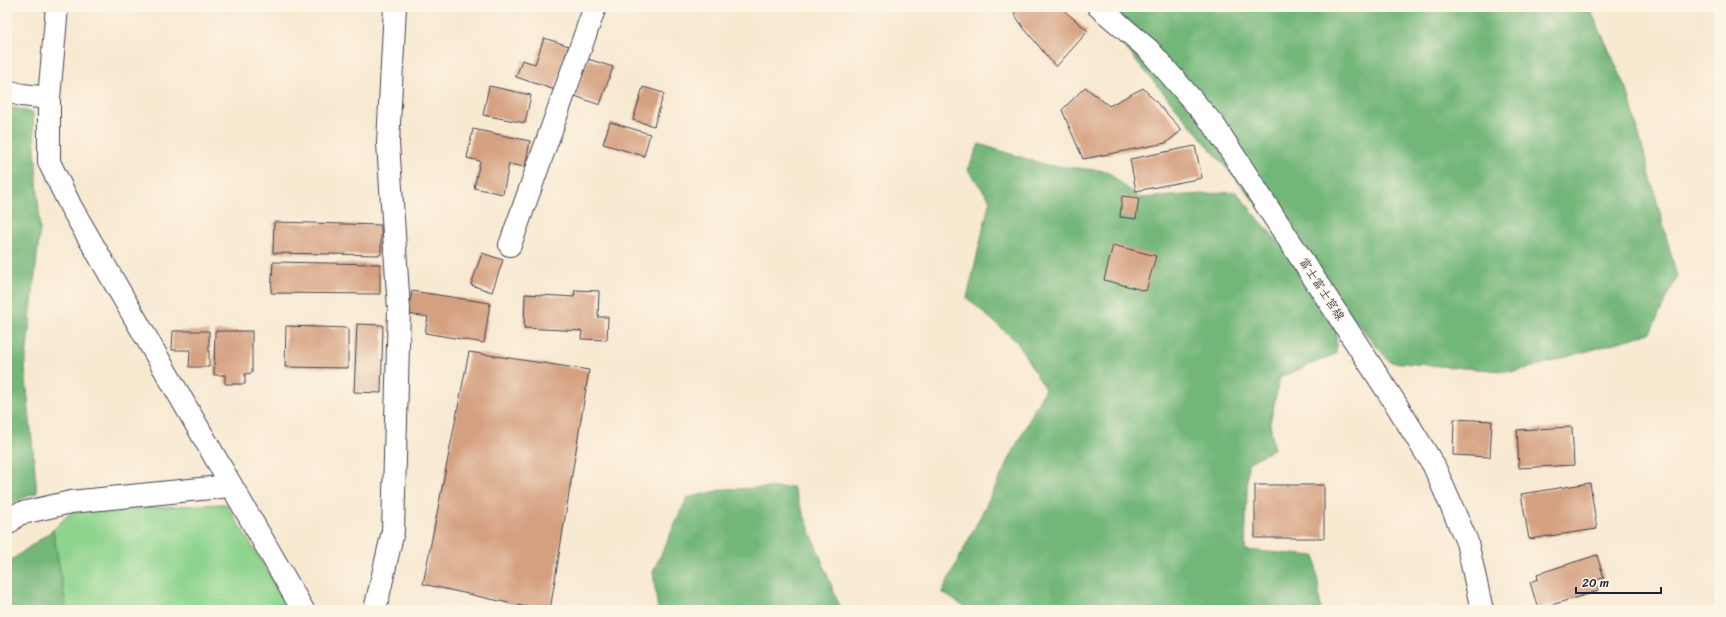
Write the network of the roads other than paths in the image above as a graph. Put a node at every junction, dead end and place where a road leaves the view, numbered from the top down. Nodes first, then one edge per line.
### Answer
1 (57, 7) edge
2 (395, 7) edge
3 (595, 7) edge
4 (1099, 7) edge
5 (7, 91) edge
6 (49, 98) junction
7 (510, 245) dead end
8 (230, 486) junction
9 (7, 524) edge
10 (303, 610) edge
11 (375, 610) edge
12 (1482, 610) edge

1 - 6 street
2 - 11 street
3 - 7 street
4 - 12 street, 富士富士宮線
5 - 6 street
6 - 8 street
8 - 9 street
8 - 10 street

